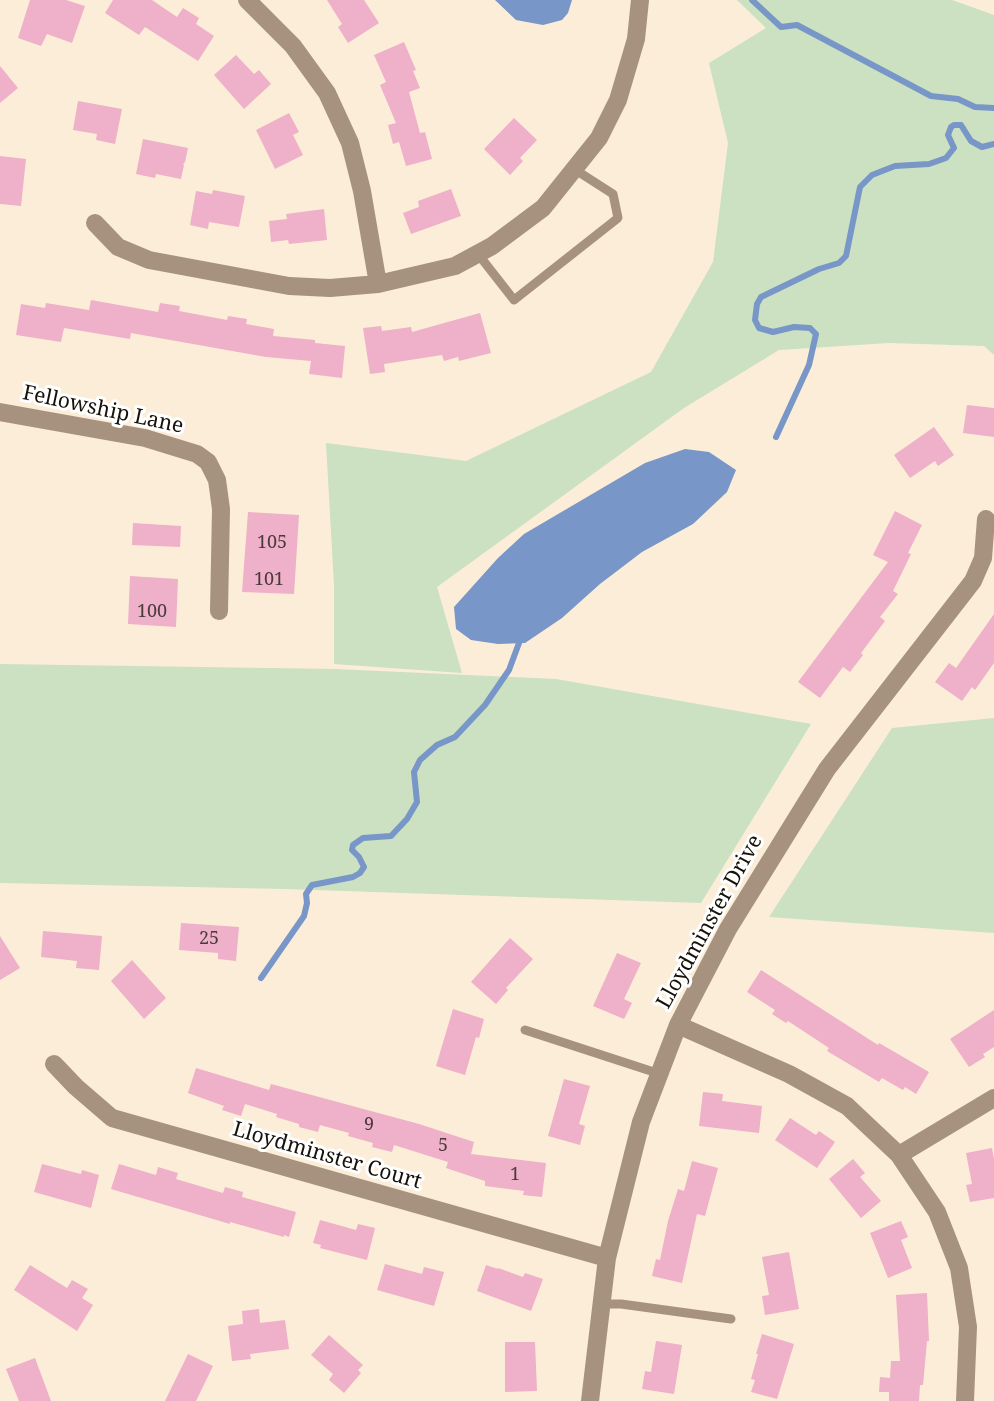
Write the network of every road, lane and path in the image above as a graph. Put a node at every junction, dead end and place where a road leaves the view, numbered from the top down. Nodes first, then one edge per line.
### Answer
1 (247, 0) edge
2 (640, 0) edge
3 (574, 169) junction
4 (95, 223) dead end
5 (478, 254) junction
6 (378, 284) junction
7 (0, 412) edge
8 (986, 519) dead end
9 (219, 611) dead end
10 (678, 1025) junction
11 (525, 1030) dead end
12 (54, 1064) dead end
13 (660, 1074) junction
14 (994, 1098) edge
15 (899, 1155) junction
16 (607, 1258) junction
17 (601, 1304) junction
18 (731, 1319) dead end
19 (590, 1401) edge
20 (965, 1401) edge

1 - 6 street
2 - 3 street
3 - 5 street
3 - 5 lane
4 - 6 street
5 - 6 street
7 - 9 street, Fellowship Lane
8 - 10 street, Lloydminster Drive
10 - 13 street, Lloydminster Drive
10 - 15 street
11 - 13 lane
12 - 16 street, Lloydminster Court
13 - 16 street, Lloydminster Drive
14 - 15 street
15 - 20 street
16 - 17 street, Lloydminster Drive
17 - 18 lane
17 - 19 street, Lloydminster Drive

